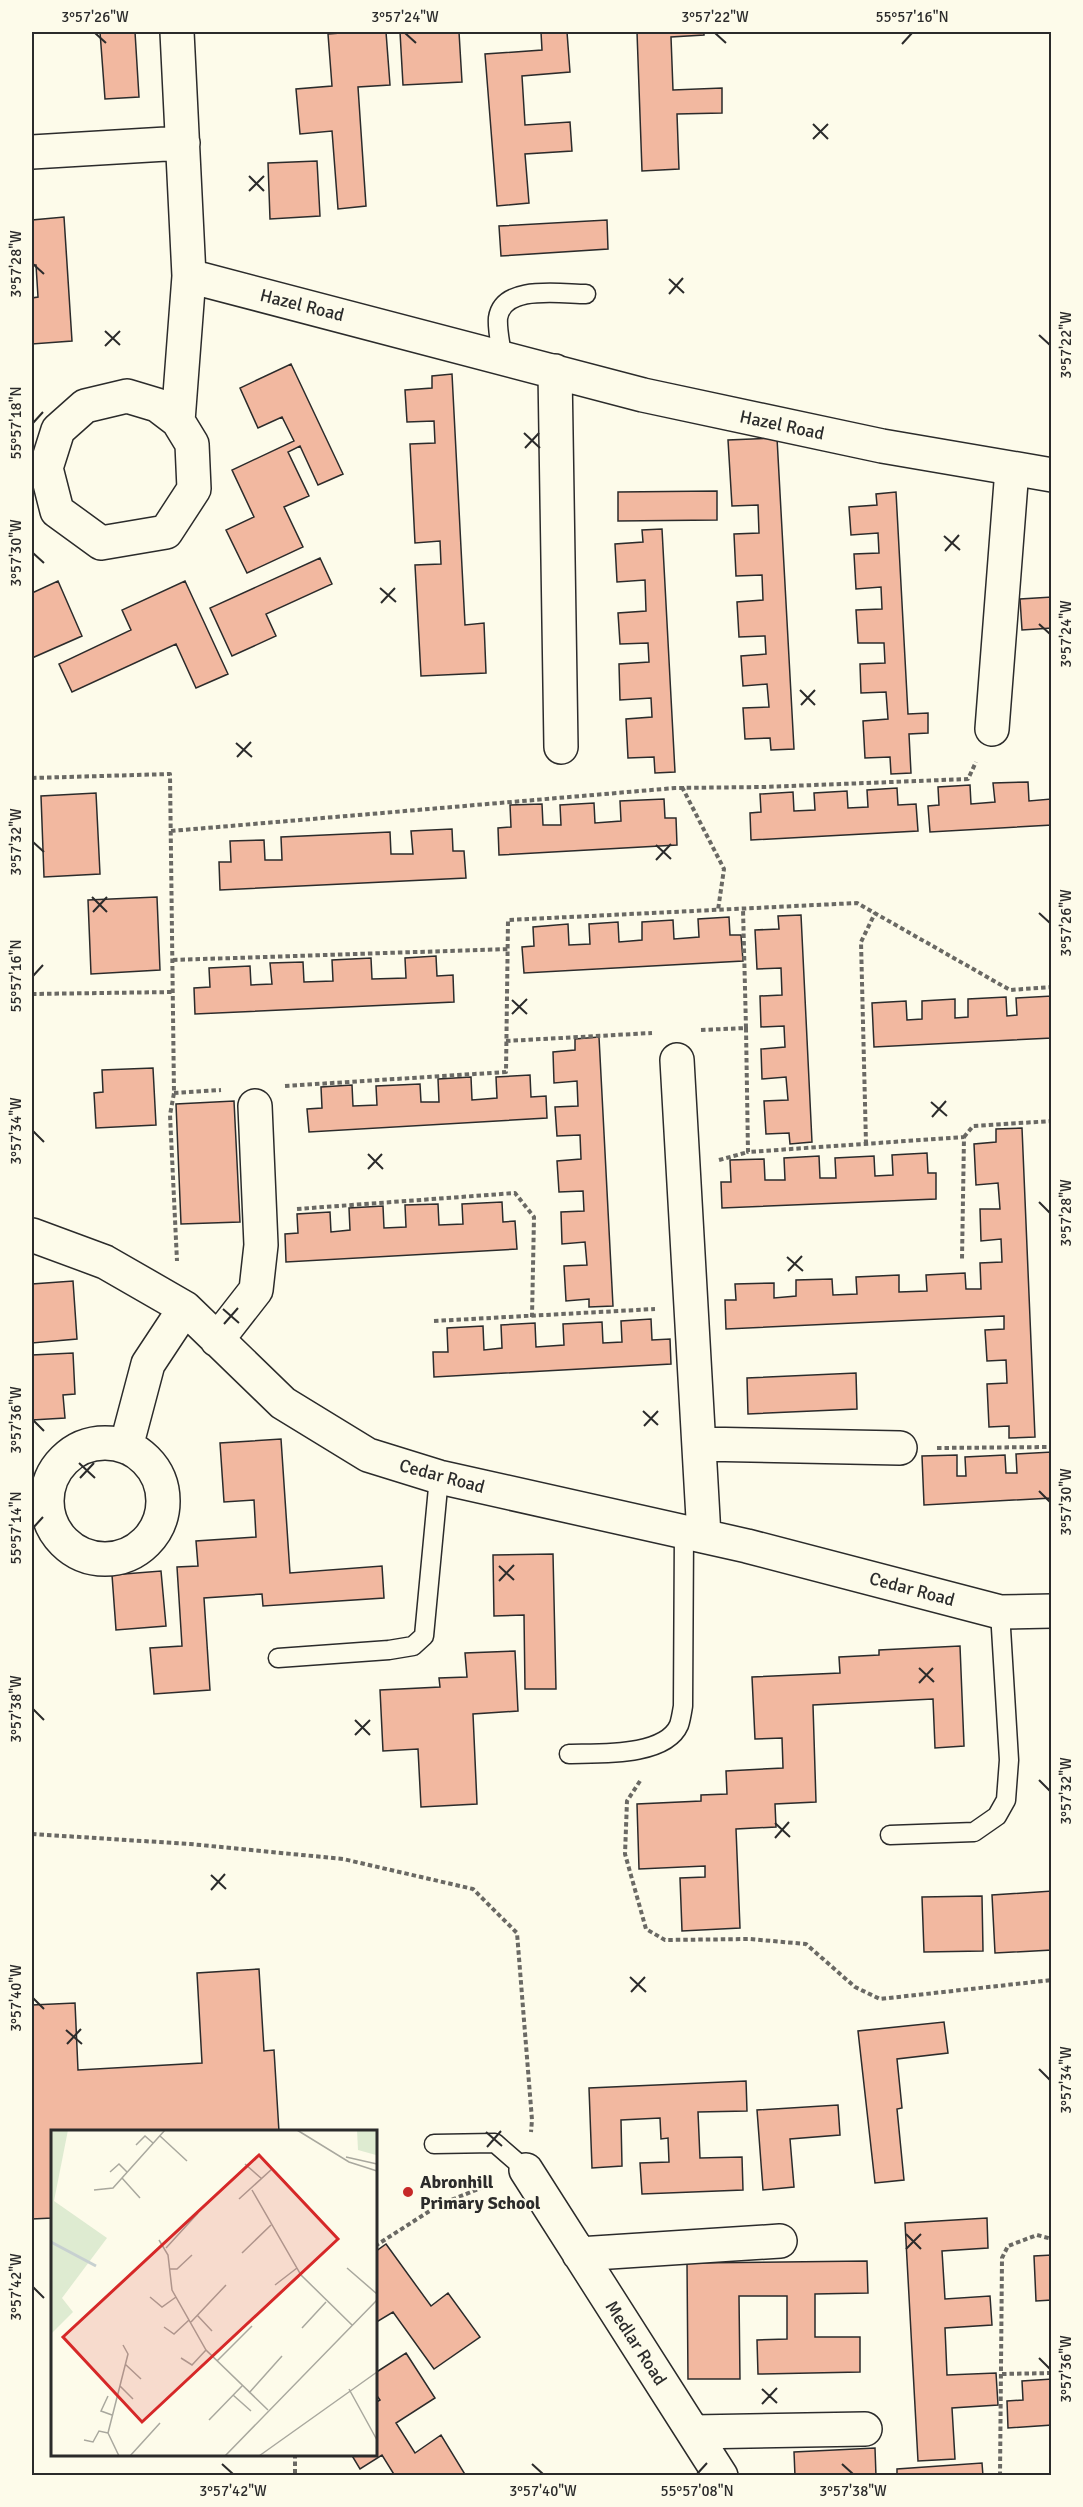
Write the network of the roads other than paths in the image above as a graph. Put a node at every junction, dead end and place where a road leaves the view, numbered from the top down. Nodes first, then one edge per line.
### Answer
1 (177, 32) edge
2 (183, 143) junction
3 (32, 152) edge
4 (189, 276) junction
5 (586, 294) dead end
6 (502, 356) junction
7 (555, 371) junction
8 (178, 421) junction
9 (1012, 468) junction
10 (1052, 475) edge
11 (992, 729) road end
12 (561, 747) dead end
13 (678, 1060) dead end
14 (256, 1094) road end
15 (34, 1227) edge
16 (185, 1308) junction
17 (217, 1340) junction
18 (699, 1444) junction
19 (126, 1447) dead end
20 (900, 1448) road end
21 (439, 1477) junction
22 (694, 1534) junction
23 (1052, 1611) edge
24 (1000, 1612) junction
25 (278, 1658) dead end
26 (569, 1754) dead end
27 (890, 1835) dead end
28 (434, 2144) dead end
29 (526, 2170) joint
30 (780, 2241) dead end
31 (579, 2253) junction
32 (865, 2429) dead end
33 (693, 2432) junction
34 (721, 2475) edge

1 - 2 street
2 - 3 street
2 - 4 street
4 - 6 street, Hazel Road
4 - 8 street
5 - 6 lane
6 - 7 street, Hazel Road
7 - 9 street, Hazel Road
7 - 12 street
8 - 8 street
9 - 10 street, Hazel Road
9 - 11 street
13 - 18 street
14 - 17 street
15 - 16 street, Cedar Road
16 - 17 street, Cedar Road
16 - 19 street
17 - 21 street, Cedar Road
18 - 20 street
18 - 22 street
21 - 22 street, Cedar Road
21 - 25 lane
22 - 24 street, Cedar Road
22 - 26 lane
23 - 24 street, Cedar Road
24 - 27 lane
28 - 29 lane
29 - 31 street, Medlar Road
30 - 31 street
31 - 33 street, Medlar Road
32 - 33 street
33 - 34 street, Medlar Road

